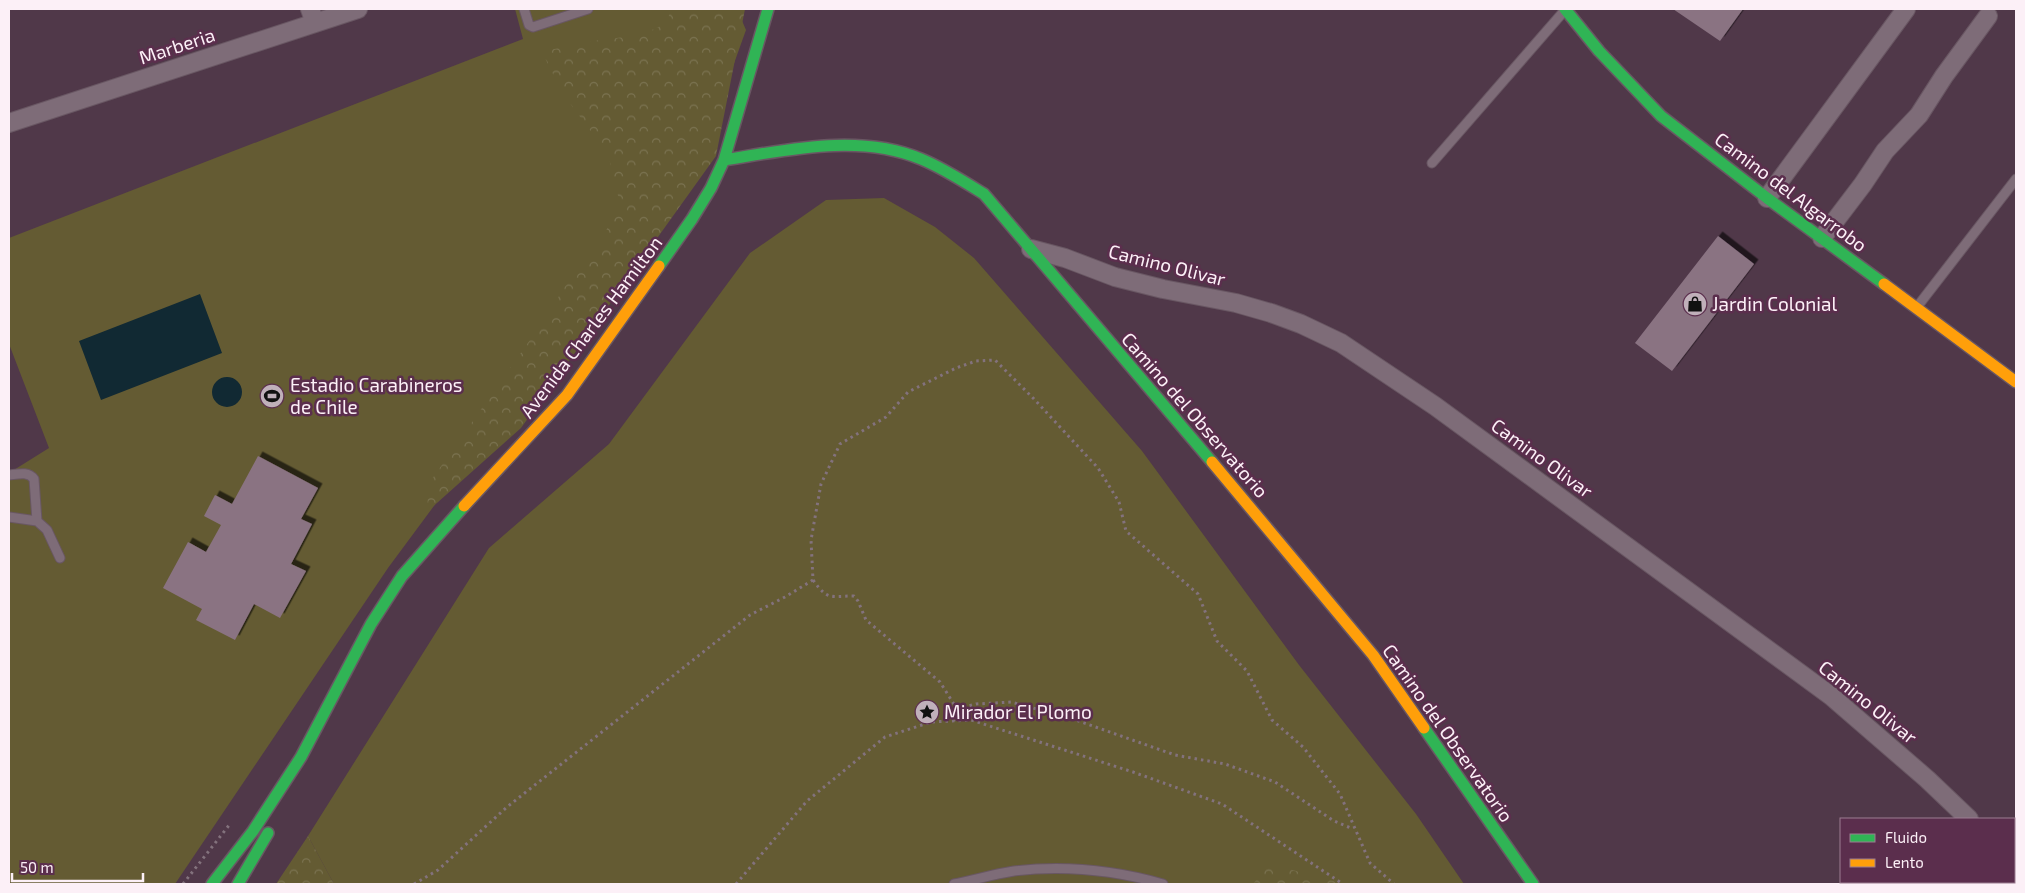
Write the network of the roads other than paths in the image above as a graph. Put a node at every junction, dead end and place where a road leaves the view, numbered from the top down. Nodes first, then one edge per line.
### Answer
1 (358, 9) edge
2 (524, 9) edge
3 (588, 9) edge
4 (768, 9) edge
5 (1566, 9) edge
6 (1906, 9) edge
7 (313, 16) edge
8 (1988, 16) dead end
9 (9, 124) edge
10 (724, 160) junction
11 (1432, 162) dead end
12 (2016, 179) edge
13 (1767, 198) junction
14 (1822, 238) junction
15 (1029, 248) junction
16 (1917, 308) junction
17 (2016, 382) edge
18 (9, 475) edge
19 (9, 517) edge
20 (37, 521) junction
21 (60, 558) dead end
22 (301, 757) junction
23 (1968, 818) edge
24 (212, 884) edge
25 (238, 884) edge
26 (954, 884) edge
27 (1163, 884) edge
28 (1533, 884) edge

1 - 7 street, Marberia
2 - 3 lane
4 - 10 street, Avenida Charles Hamilton
5 - 11 lane
5 - 13 street, Camino del Algarrobo
6 - 13 street
7 - 9 street, Marberia
8 - 14 street
10 - 15 street, Camino del Observatorio
10 - 22 street, Avenida Charles Hamilton
12 - 16 lane
13 - 14 street, Camino del Algarrobo
14 - 16 street, Camino del Algarrobo
15 - 23 street, Camino Olivar
15 - 28 street, Camino del Observatorio
16 - 17 street, Camino del Algarrobo
18 - 20 lane
19 - 20 lane
20 - 21 lane
22 - 24 street, Avenida Charles Hamilton
22 - 25 street, Avenida Charles Hamilton
26 - 27 lane

